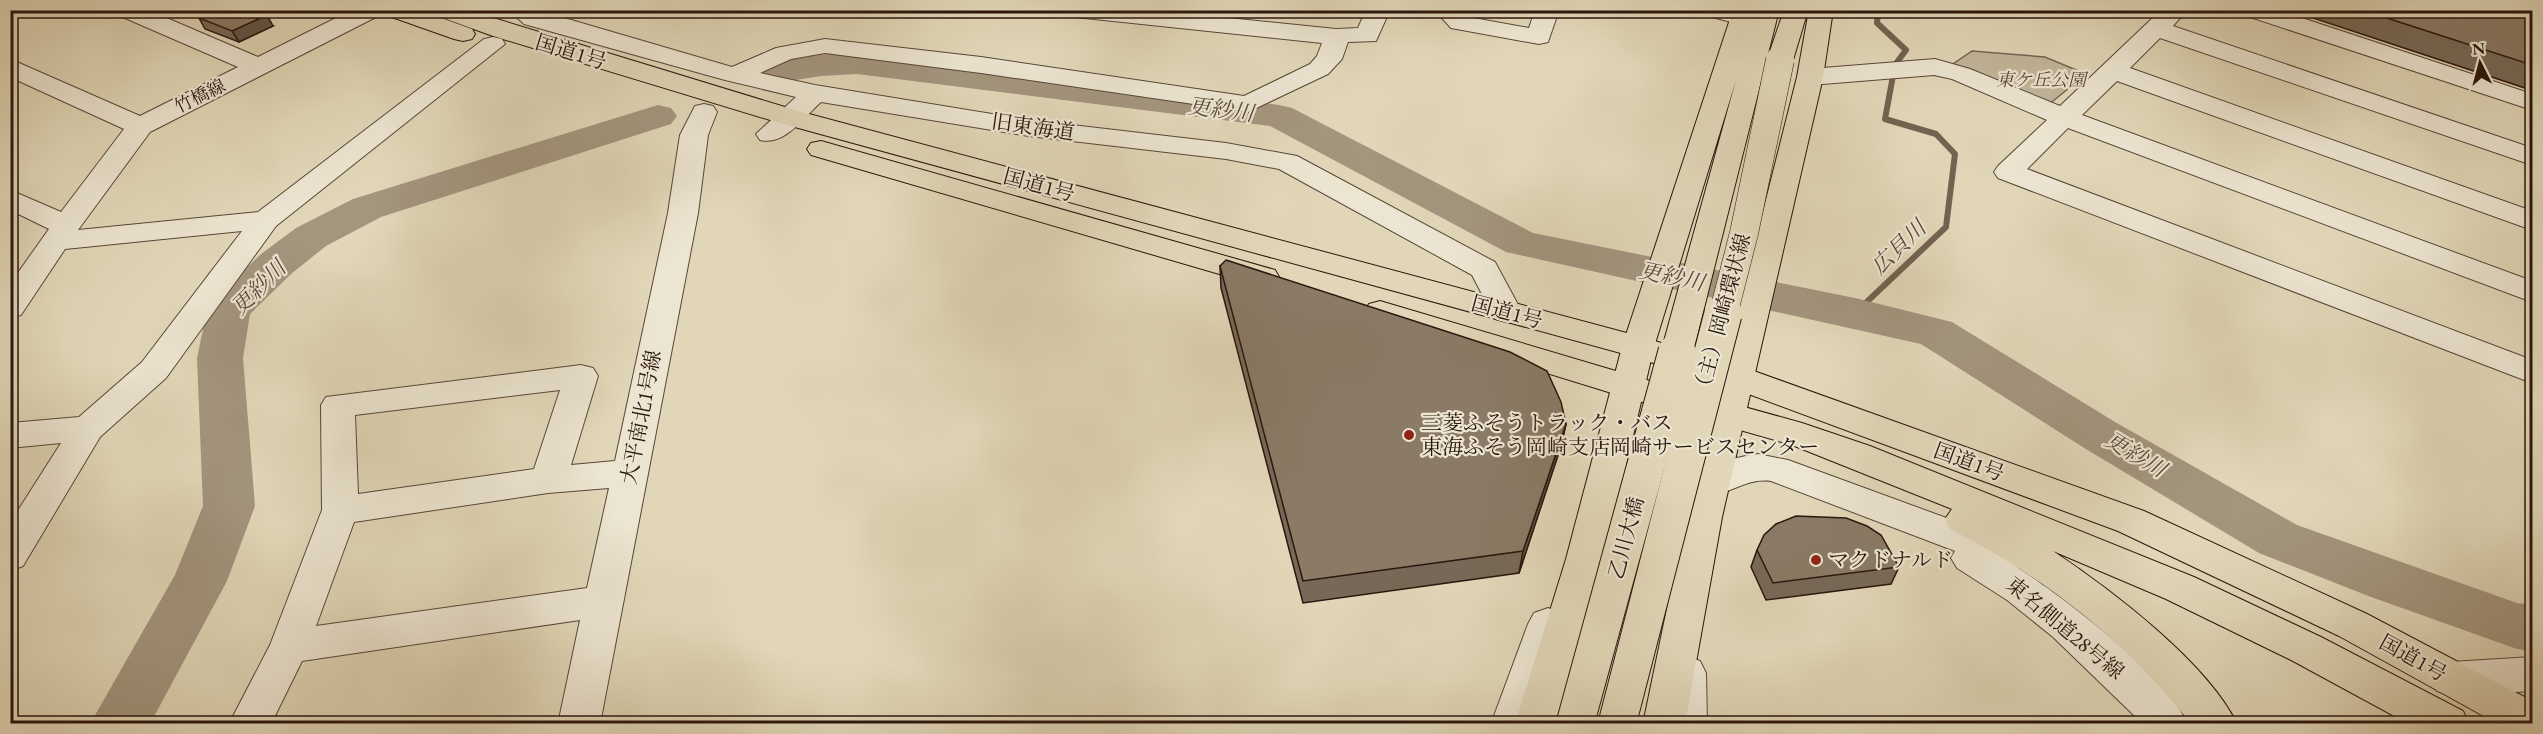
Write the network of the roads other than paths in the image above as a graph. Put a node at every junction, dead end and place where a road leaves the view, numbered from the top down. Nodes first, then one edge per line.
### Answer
1 (126, 10) edge
2 (372, 10) edge
3 (394, 10) edge
4 (443, 10) edge
5 (1075, 10) edge
6 (1378, 10) edge
7 (1547, 10) edge
8 (1713, 10) edge
9 (1796, 10) edge
10 (1821, 10) edge
11 (2252, 10) edge
12 (521, 11) edge
13 (1451, 11) edge
14 (1751, 13) edge
15 (2165, 19) edge
16 (1337, 37) junction
17 (493, 44) junction
18 (1768, 59) junction
19 (258, 66) junction
20 (10, 67) edge
21 (2112, 70) junction
22 (734, 75) junction
23 (1810, 77) junction
24 (815, 93) junction
25 (2532, 102) edge
26 (1248, 104) junction
27 (704, 112) junction
28 (2063, 117) junction
29 (779, 125) junction
30 (140, 126) junction
31 (1226, 151) junction
32 (2532, 158) edge
33 (10, 199) edge
34 (266, 220) junction
35 (2532, 221) edge
36 (61, 234) junction
37 (1294, 286) edge
38 (2532, 292) edge
39 (1351, 303) edge
40 (10, 308) edge
41 (1506, 312) junction
42 (1681, 340) joint
43 (1638, 347) junction
44 (2532, 372) edge
45 (1739, 378) junction
46 (1628, 392) junction
47 (1727, 421) junction
48 (88, 428) junction
49 (10, 436) edge
50 (629, 473) junction
51 (548, 480) junction
52 (1712, 483) junction
53 (340, 510) junction
54 (1927, 523) junction
55 (10, 556) edge
56 (1585, 559) joint
57 (2067, 582) junction
58 (606, 601) junction
59 (1686, 609) junction
60 (289, 646) junction
61 (2532, 674) edge
62 (2465, 686) junction
63 (2532, 706) edge
64 (2532, 721) edge
65 (250, 723) edge
66 (579, 723) edge
67 (1540, 723) edge
68 (1617, 723) edge
69 (1664, 723) edge
70 (1686, 723) edge
71 (2167, 723) edge
72 (2216, 723) edge
73 (2448, 723) edge

1 - 19 street
2 - 19 street, 竹橋線
3 - 17 main road, 国道1号
4 - 29 main road, 国道1号
5 - 16 street
6 - 16 street
7 - 13 street
8 - 14 street
9 - 18 main road, （主）岡崎環状線
10 - 23 main road
11 - 25 street
12 - 22 street, 旧東海道
14 - 18 main road, （主）岡崎環状線
14 - 43 main road
15 - 21 street
15 - 32 street
16 - 26 street
17 - 27 main road, 国道1号
17 - 34 street
18 - 42 main road, （主）岡崎環状線
18 - 68 main road, （主）岡崎環状線, bridge
19 - 30 street, 竹橋線
20 - 30 street
21 - 28 street
21 - 35 street
22 - 24 street, 旧東海道
22 - 26 street
23 - 28 street
23 - 45 main road
24 - 29 street
24 - 31 street, 旧東海道
26 - 31 street
27 - 29 main road, 国道1号
27 - 50 street, 大平南北1号線
28 - 38 street
28 - 44 street
29 - 37 main road, 国道1号
29 - 41 main road, 国道1号
30 - 36 street, 竹橋線
31 - 41 street, 旧東海道
33 - 36 street
34 - 36 street
34 - 48 street
36 - 40 street, 竹橋線
39 - 46 main road, 国道1号
41 - 43 main road, 国道1号
42 - 67 main road, 乙川大橋, bridge
43 - 45 main road, 国道1号
43 - 46 main road
45 - 47 main road
45 - 62 main road, 国道1号
46 - 47 main road, 国道1号
46 - 56 main road
47 - 52 main road
47 - 57 main road
47 - 73 main road, 国道1号
48 - 49 street
48 - 55 street
50 - 51 street
50 - 58 street, 大平南北1号線
51 - 53 street
51 - 53 street
52 - 54 street
52 - 59 main road
53 - 60 street
54 - 57 street
54 - 71 street, 東名側道28号線
56 - 67 street
57 - 72 main road
58 - 60 street
58 - 66 street, 大平南北1号線
59 - 69 main road
59 - 70 street
60 - 65 street
61 - 62 street
62 - 63 main road
62 - 64 main road, 国道1号

